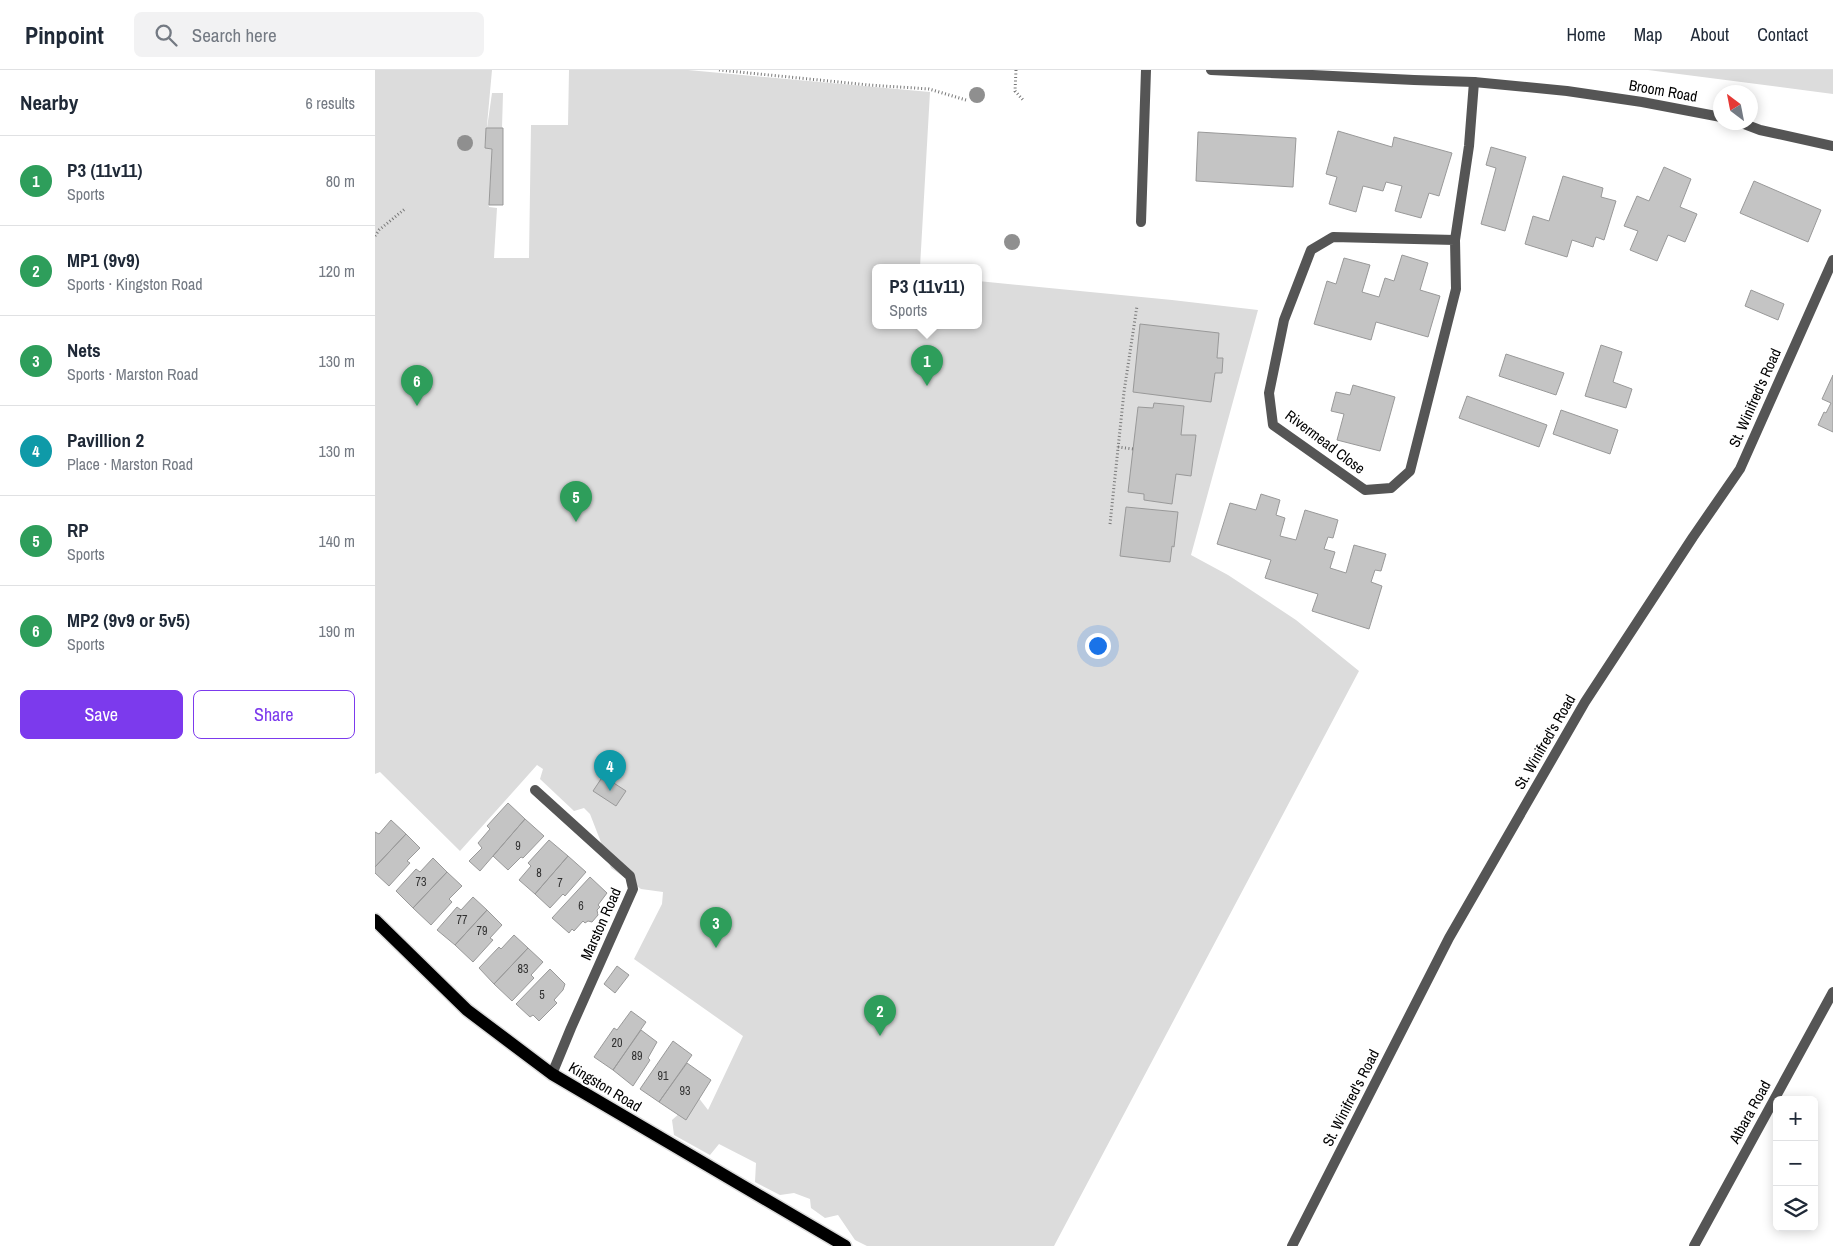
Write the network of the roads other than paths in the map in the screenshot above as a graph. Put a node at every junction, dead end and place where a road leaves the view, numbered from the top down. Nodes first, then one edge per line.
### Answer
1 (1146, 70) edge
2 (1211, 70) edge
3 (1474, 82) junction
4 (1713, 115) edge
5 (1758, 129) edge
6 (1833, 146) edge
7 (1141, 222) dead end
8 (1455, 240) junction
9 (1833, 260) edge
10 (535, 790) dead end
11 (375, 920) edge
12 (1833, 992) edge
13 (552, 1074) junction
14 (845, 1246) edge
15 (1292, 1246) edge
16 (1694, 1246) edge

1 - 7 street
2 - 3 street, Broom Road
3 - 4 street, Broom Road
3 - 8 street, Rivermead Close
5 - 6 street
8 - 8 street, Rivermead Close
9 - 15 street, St. Winifred's Road
10 - 13 street, Marston Road
11 - 13 main road, Kingston Road
12 - 16 street, Atbara Road
13 - 14 main road, Kingston Road

